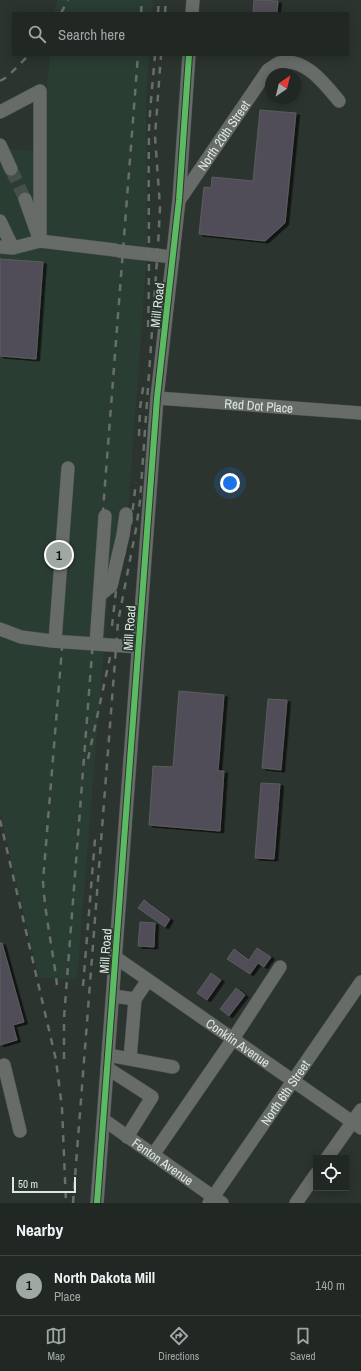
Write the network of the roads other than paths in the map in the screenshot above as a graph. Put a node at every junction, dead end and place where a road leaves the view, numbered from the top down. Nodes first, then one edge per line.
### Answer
1 (193, 0) edge
2 (192, 12) edge
3 (189, 56) edge
4 (339, 101) dead end
5 (0, 112) edge
6 (0, 145) edge
7 (11, 169) tunnel mouth
8 (25, 198) tunnel mouth
9 (179, 200) junction
10 (0, 221) edge
11 (40, 241) junction
12 (0, 247) edge
13 (13, 248) junction
14 (173, 257) junction
15 (157, 398) junction
16 (361, 413) edge
17 (68, 468) dead end
18 (126, 514) dead end
19 (105, 516) dead end
20 (100, 595) junction
21 (0, 629) edge
22 (55, 641) junction
23 (96, 644) junction
24 (138, 647) junction
25 (115, 957) junction
26 (280, 967) dead end
27 (148, 980) junction
28 (361, 982) edge
29 (113, 996) junction
30 (135, 999) junction
31 (233, 1039) junction
32 (130, 1059) junction
33 (108, 1061) junction
34 (4, 1065) dead end
35 (173, 1067) dead end
36 (293, 1081) junction
37 (361, 1110) edge
38 (104, 1120) junction
39 (357, 1125) edge
40 (20, 1131) dead end
41 (127, 1137) junction
42 (153, 1155) junction
43 (330, 1155) edge
44 (313, 1178) edge
45 (214, 1201) edge
46 (97, 1203) edge
47 (296, 1203) edge

1 - 2 street
3 - 9 street, Mill Road
4 - 9 street, North 20th Street
5 - 11 street
6 - 7 street
8 - 11 street
9 - 14 street, Mill Road
10 - 13 street
11 - 13 street
11 - 14 street
12 - 13 street
14 - 15 street, Mill Road
15 - 16 street, Red Dot Place
15 - 24 street, Mill Road
17 - 22 street
18 - 20 street
19 - 20 street
20 - 23 street
21 - 22 street
22 - 23 street
23 - 24 street
24 - 25 street, Mill Road
25 - 27 street, Conklin Avenue
25 - 29 street, Mill Road
26 - 31 street
27 - 30 street
27 - 31 street, Conklin Avenue
28 - 36 street, North 6th Street
29 - 30 street
29 - 33 street, Mill Road
30 - 32 street
31 - 36 street, Conklin Avenue
31 - 42 street
32 - 33 street
32 - 35 street
33 - 38 street, Mill Road
33 - 41 street
34 - 40 street
36 - 39 street, Conklin Avenue
36 - 45 street, North 6th Street
37 - 39 street
38 - 41 street, Fenton Avenue
38 - 46 street, Mill Road
39 - 43 street
41 - 42 street, Fenton Avenue
42 - 45 street, Fenton Avenue
44 - 47 street

